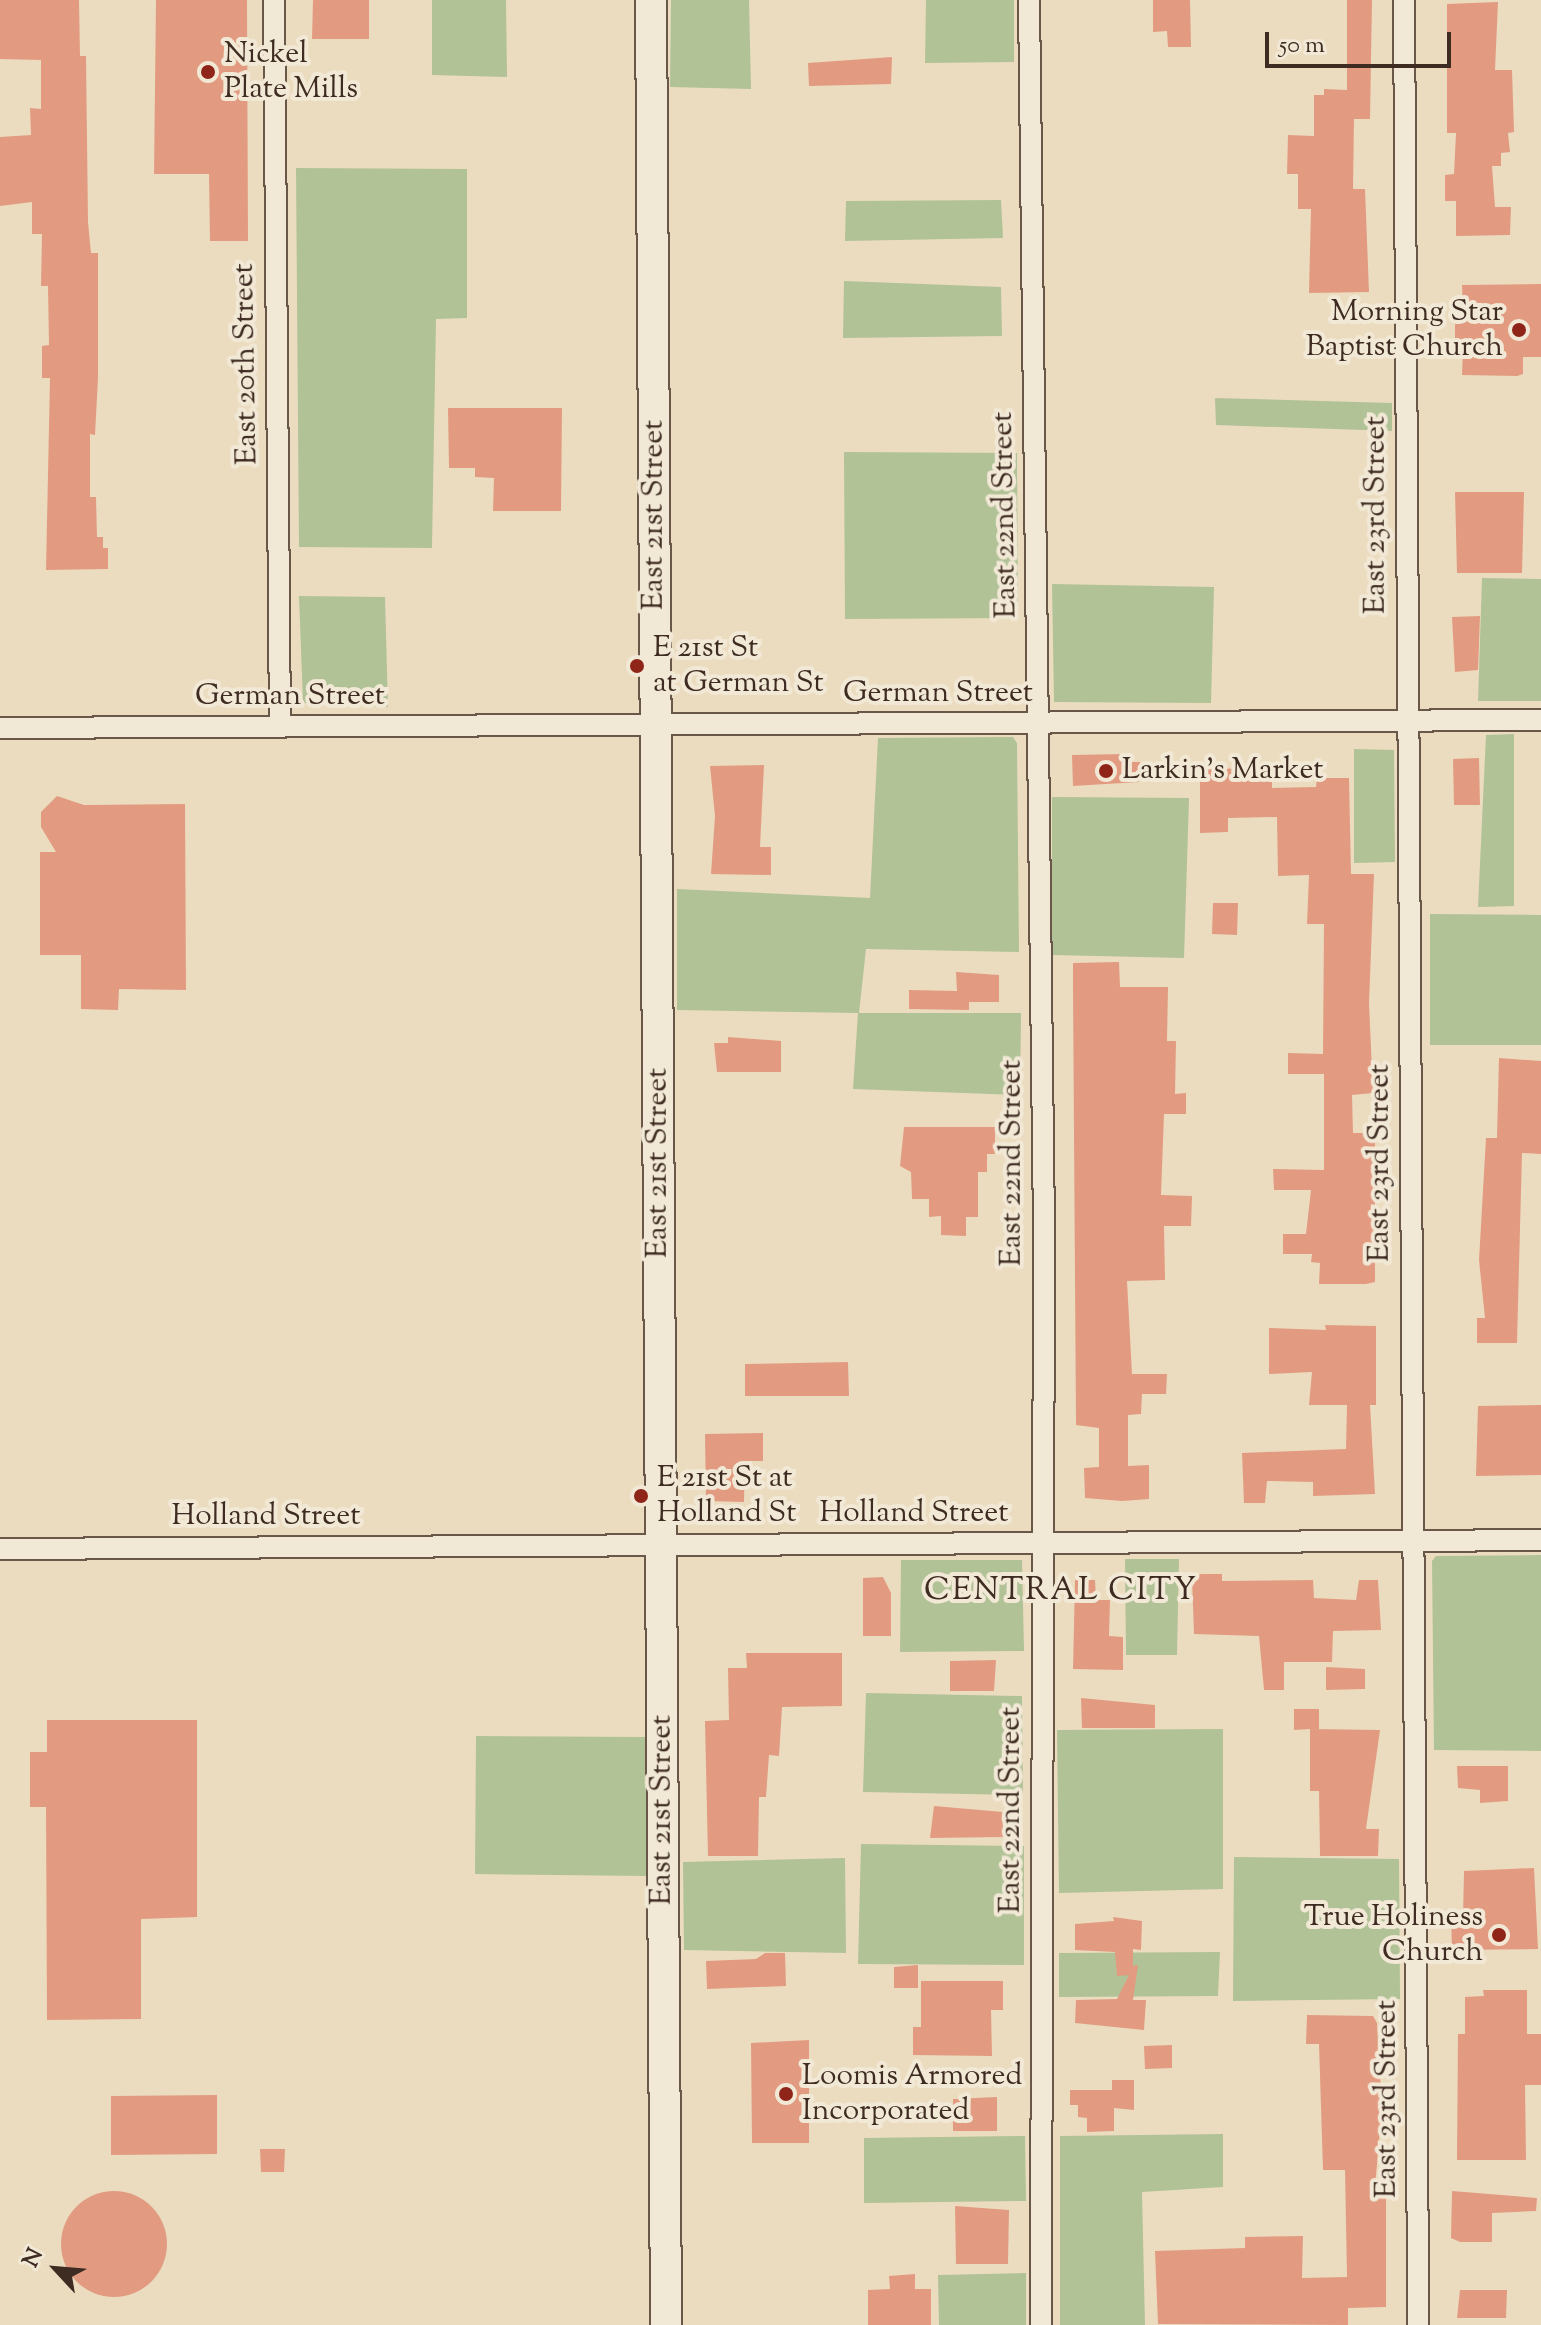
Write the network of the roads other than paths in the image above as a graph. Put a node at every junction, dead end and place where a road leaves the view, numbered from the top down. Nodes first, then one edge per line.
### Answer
1 (274, 0) edge
2 (651, 0) edge
3 (1029, 0) edge
4 (1404, 0) edge
5 (1541, 720) edge
6 (1409, 721) junction
7 (1039, 723) junction
8 (656, 725) junction
9 (280, 727) junction
10 (0, 728) edge
11 (1541, 1540) edge
12 (1413, 1541) junction
13 (1043, 1543) junction
14 (661, 1545) junction
15 (0, 1549) edge
16 (666, 2325) edge
17 (1041, 2325) edge
18 (1418, 2325) edge

1 - 9 street, East 20th Street
2 - 8 street, East 21st Street
3 - 7 street, East 22nd Street
4 - 6 street, East 23rd Street
5 - 6 street, German Street
6 - 7 street, German Street
6 - 12 street, East 23rd Street
7 - 8 street, German Street
7 - 13 street, East 22nd Street
8 - 9 street, German Street
8 - 14 street, East 21st Street
9 - 10 street, German Street
11 - 12 street, Holland Street
12 - 13 street, Holland Street
12 - 18 street, East 23rd Street
13 - 14 street, Holland Street
13 - 17 street, East 22nd Street
14 - 15 street, Holland Street
14 - 16 street, East 21st Street

